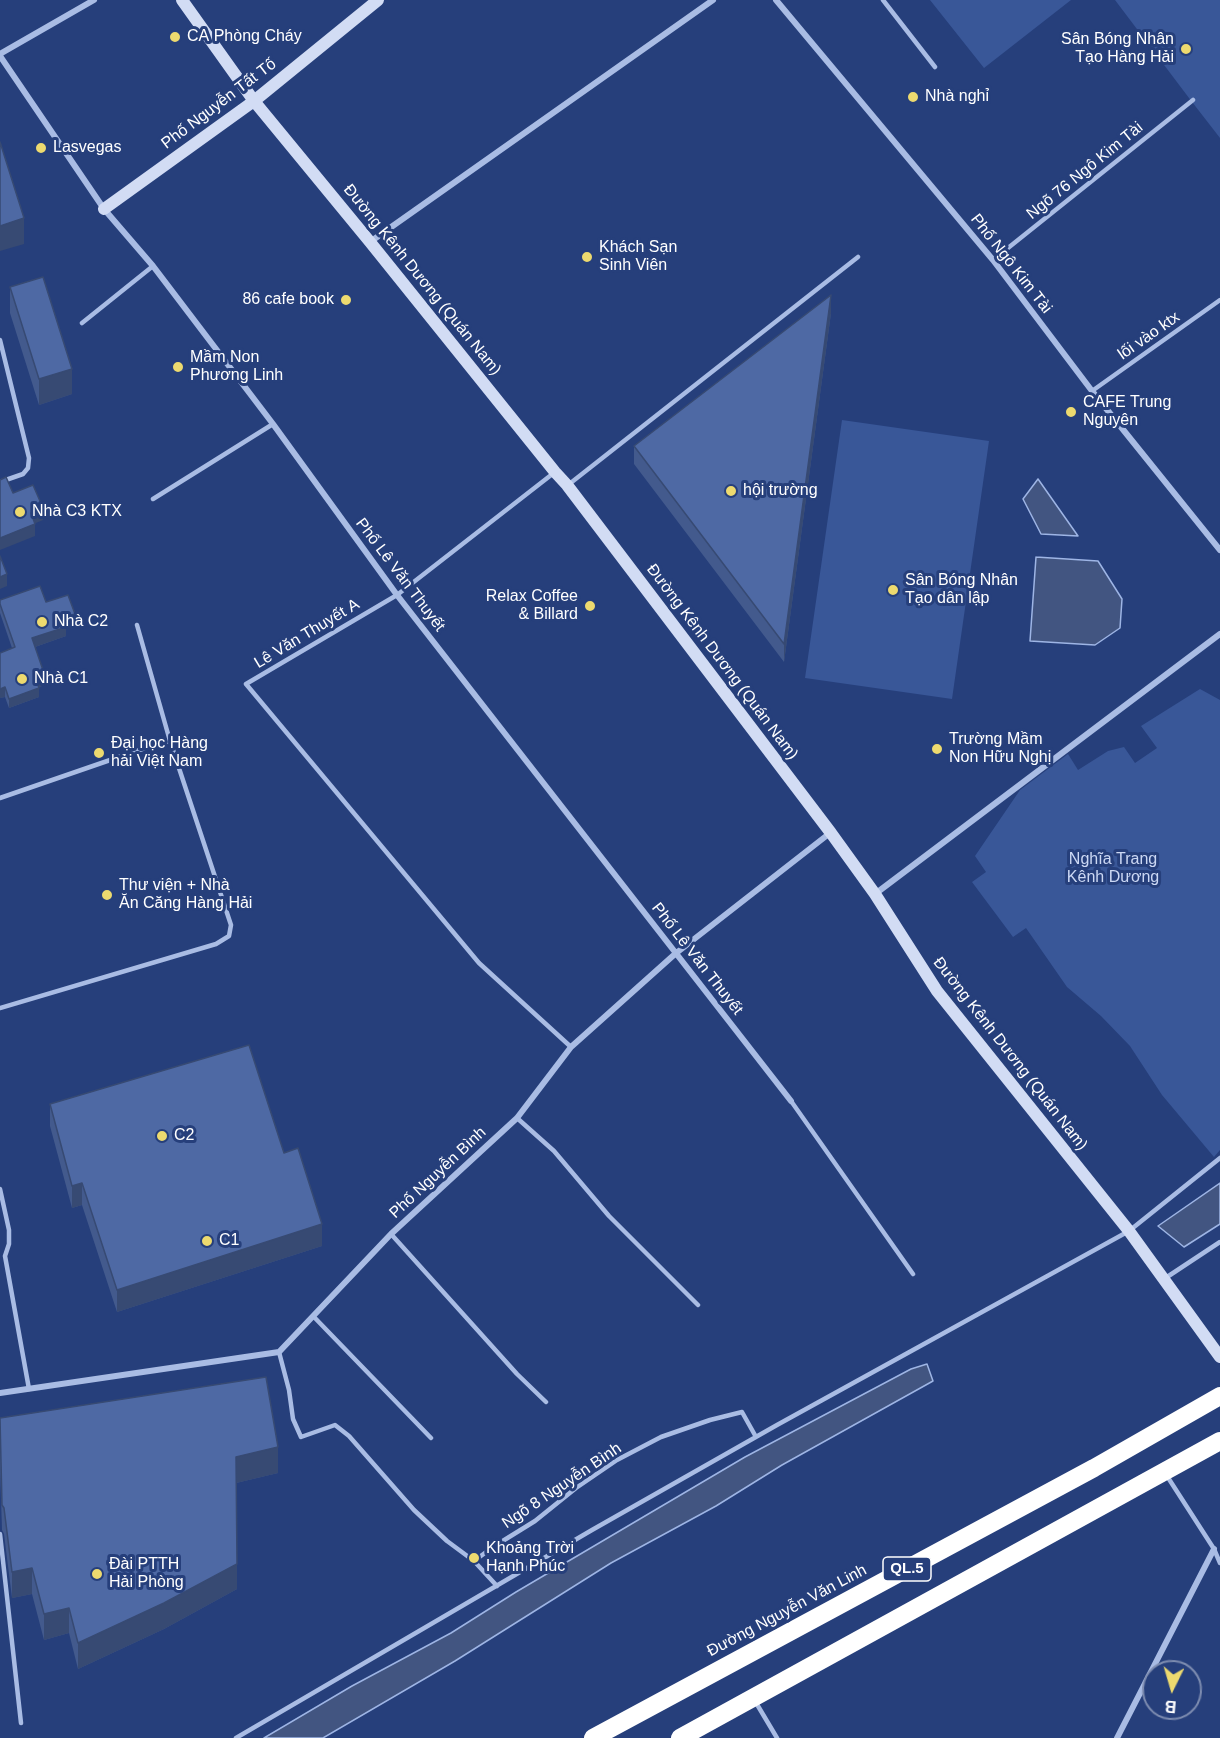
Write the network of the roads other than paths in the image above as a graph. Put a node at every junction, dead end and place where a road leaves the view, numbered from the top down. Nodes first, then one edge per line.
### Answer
1 (94, 0) edge
2 (182, 0) edge
3 (378, 0) edge
4 (713, 0) edge
5 (776, 0) edge
6 (883, 0) edge
7 (0, 55) edge
8 (935, 67) dead end
9 (1193, 100) dead end
10 (254, 101) junction
11 (104, 209) junction
12 (370, 242) junction
13 (858, 257) dead end
14 (993, 260) junction
15 (153, 266) junction
16 (1220, 300) edge
17 (82, 323) dead end
18 (0, 340) edge
19 (1092, 391) junction
20 (273, 424) junction
21 (555, 472) junction
22 (0, 482) edge
23 (567, 485) junction
24 (153, 499) dead end
25 (1220, 550) edge
26 (397, 595) junction
27 (137, 625) dead end
28 (1220, 634) edge
29 (171, 741) junction
30 (0, 798) edge
31 (831, 833) junction
32 (875, 894) junction
33 (675, 954) junction
34 (0, 1008) edge
35 (571, 1047) junction
36 (791, 1101) joint
37 (517, 1118) junction
38 (1220, 1158) edge
39 (0, 1189) edge
40 (8, 1223) junction
41 (0, 1225) edge
42 (1129, 1231) junction
43 (391, 1234) junction
44 (1220, 1242) edge
45 (0, 1251) edge
46 (5, 1256) junction
47 (913, 1274) dead end
48 (1164, 1279) junction
49 (698, 1305) dead end
50 (314, 1317) junction
51 (279, 1352) junction
52 (1220, 1357) edge
53 (30, 1389) junction
54 (0, 1393) edge
55 (1220, 1396) edge
56 (546, 1402) dead end
57 (756, 1437) junction
58 (431, 1438) dead end
59 (1220, 1441) edge
60 (1164, 1472) junction
61 (0, 1534) edge
62 (1214, 1549) junction
63 (474, 1561) junction
64 (1220, 1563) edge
65 (497, 1586) junction
66 (754, 1698) junction
67 (21, 1723) dead end
68 (236, 1738) edge
69 (593, 1738) edge
70 (680, 1738) edge
71 (777, 1738) edge
72 (1117, 1738) edge

1 - 7 street, Phố Lê Văn Thuyết
2 - 10 street, Đường Kênh Dương (Quán Nam)
3 - 10 street, Phố Nguyễn Tất Tố
4 - 12 street
5 - 14 street, Phố Ngô Kim Tài
6 - 8 lane
7 - 11 street, Phố Lê Văn Thuyết
9 - 14 lane, Ngõ 76 Ngô Kim Tài
10 - 11 street, Phố Nguyễn Tất Tố
10 - 12 street, Đường Kênh Dương (Quán Nam)
11 - 15 street, Phố Lê Văn Thuyết
12 - 21 street, Đường Kênh Dương (Quán Nam)
13 - 23 lane
14 - 19 street, Phố Ngô Kim Tài
15 - 17 lane
15 - 20 street, Phố Lê Văn Thuyết
16 - 19 lane, lối vào ktx
18 - 22 lane
19 - 25 street, Phố Ngô Kim Tài
20 - 24 lane
20 - 26 street, Phố Lê Văn Thuyết
21 - 23 street, Đường Kênh Dương (Quán Nam)
21 - 26 lane, Lê Văn Thuyết A
23 - 31 street, Đường Kênh Dương (Quán Nam)
26 - 33 street, Phố Lê Văn Thuyết
26 - 35 lane, Lê Văn Thuyết A
27 - 29 lane
28 - 32 street
29 - 30 lane
29 - 34 lane
31 - 32 street, Đường Kênh Dương (Quán Nam)
31 - 33 street, Phố Nguyễn Bình
32 - 42 street, Đường Kênh Dương (Quán Nam)
33 - 35 street, Phố Nguyễn Bình
33 - 36 street, Phố Lê Văn Thuyết
35 - 37 street, Phố Nguyễn Bình
36 - 47 lane
37 - 43 street, Phố Nguyễn Bình
37 - 49 lane
38 - 42 lane
39 - 40 lane
40 - 41 lane
40 - 46 lane
42 - 48 street, Đường Kênh Dương (Quán Nam)
42 - 57 lane
43 - 50 street, Phố Nguyễn Bình
43 - 56 lane
44 - 48 lane
45 - 46 lane
46 - 53 lane
48 - 52 street, Đường Kênh Dương (Quán Nam)
50 - 51 street, Phố Nguyễn Bình
50 - 58 lane
51 - 53 street
51 - 63 lane
53 - 54 street
55 - 69 highway, Đường Nguyễn Văn Linh / QL.5
57 - 63 lane, Ngõ 8 Nguyễn Bình
57 - 65 lane
59 - 60 highway, QL.5
60 - 62 lane
60 - 66 highway, QL.5
61 - 67 lane
62 - 64 lane
62 - 72 street
63 - 65 lane
65 - 68 lane
66 - 70 highway, QL.5
66 - 71 lane

